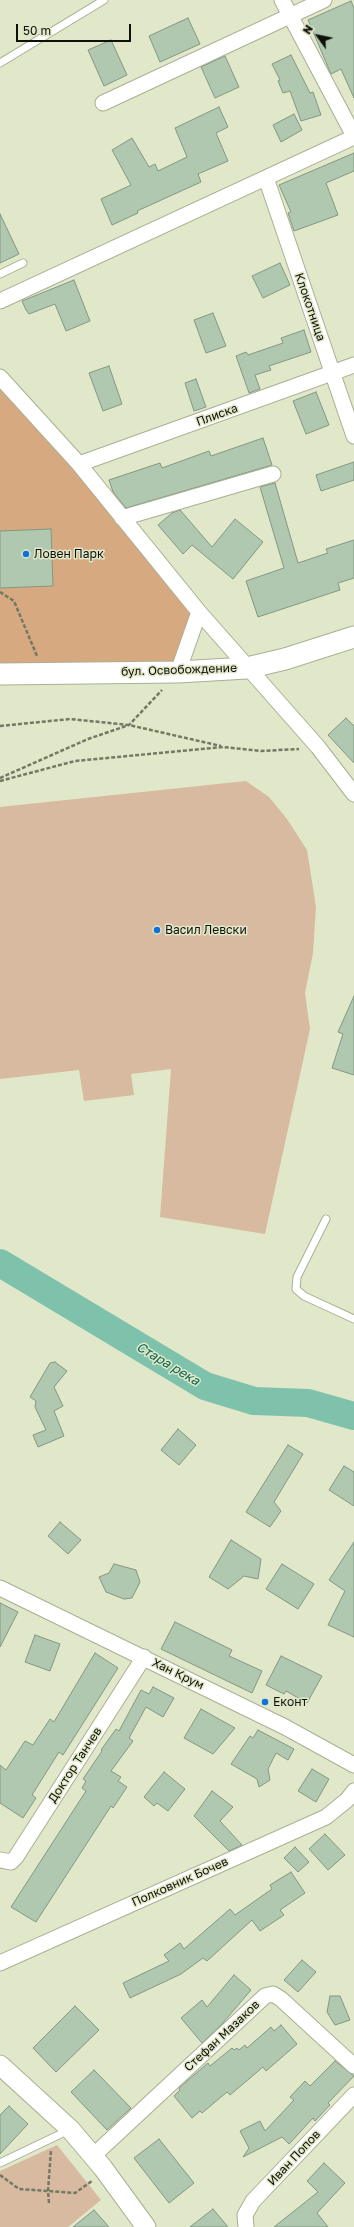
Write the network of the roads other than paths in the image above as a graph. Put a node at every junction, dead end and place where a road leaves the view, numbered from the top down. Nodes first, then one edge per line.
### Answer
1 (104, 0) edge
2 (282, 0) edge
3 (324, 0) edge
4 (291, 17) junction
5 (0, 63) edge
6 (103, 103) dead end
7 (354, 136) edge
8 (266, 178) junction
9 (23, 263) dead end
10 (0, 274) edge
11 (0, 301) edge
12 (354, 365) edge
13 (332, 373) junction
14 (0, 378) edge
15 (354, 436) edge
16 (79, 464) junction
17 (273, 474) dead end
18 (122, 518) junction
19 (199, 612) junction
20 (354, 637) edge
21 (247, 668) junction
22 (178, 672) junction
23 (0, 674) edge
24 (354, 794) edge
25 (326, 1218) dead end
26 (354, 1319) edge
27 (0, 1588) edge
28 (144, 1658) junction
29 (354, 1765) edge
30 (354, 1791) edge
31 (0, 1860) edge
32 (0, 1963) edge
33 (0, 2065) edge
34 (354, 2066) edge
35 (354, 2095) edge
36 (70, 2129) junction
37 (98, 2162) junction
38 (0, 2163) edge
39 (146, 2227) edge
40 (246, 2227) edge

1 - 5 lane
2 - 4 street
3 - 4 street
4 - 6 street
4 - 7 street
7 - 8 street
8 - 11 street
8 - 13 street, Клокотница
9 - 10 lane
12 - 13 street, Плиска
13 - 15 street, Клокотница
13 - 16 street, Плиска
14 - 16 street
16 - 18 street
17 - 18 street
18 - 19 street
19 - 21 street
19 - 22 street
20 - 21 main road, бул. Освобождение
21 - 22 main road, бул. Освобождение
21 - 24 street
22 - 23 main road, бул. Освобождение
25 - 26 lane
27 - 28 street, Хан Крум
28 - 29 street, Хан Крум
28 - 31 street, Доктор Танчев
30 - 32 street, Полковник Бочев
33 - 36 street
34 - 37 street, Стефан Мазаков
35 - 40 street, Иван Попов
36 - 37 street
36 - 38 lane
37 - 39 street

